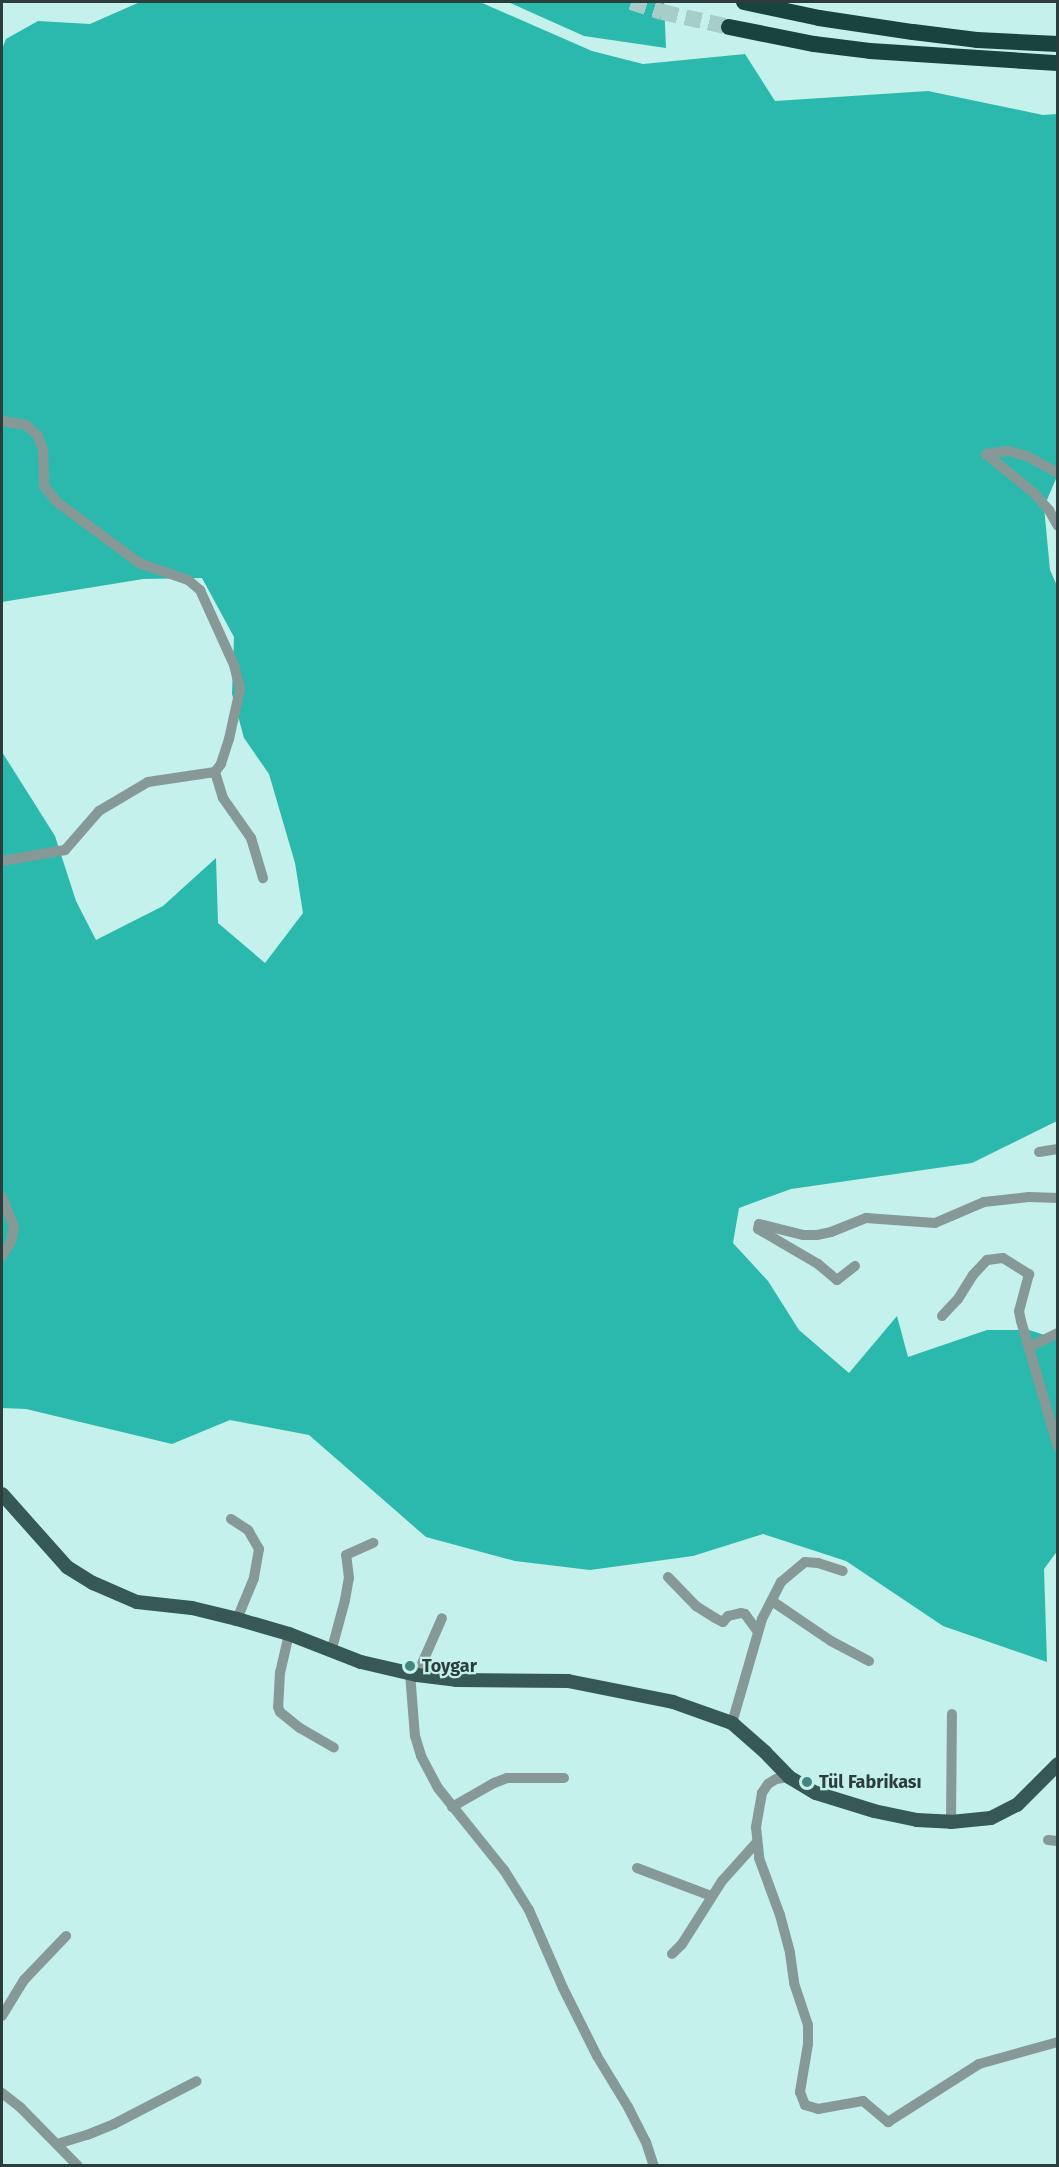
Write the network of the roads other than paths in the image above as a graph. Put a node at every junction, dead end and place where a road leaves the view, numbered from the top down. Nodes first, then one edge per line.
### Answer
1 (744, 2) edge
2 (729, 27) tunnel mouth
3 (1058, 44) edge
4 (1058, 63) edge
5 (2, 421) edge
6 (1058, 472) edge
7 (1058, 526) edge
8 (215, 772) junction
9 (2, 861) edge
10 (263, 878) dead end
11 (1058, 1149) edge
12 (1039, 1152) dead end
13 (2, 1197) edge
14 (1058, 1198) edge
15 (2, 1256) edge
16 (855, 1266) dead end
17 (942, 1316) dead end
18 (1058, 1333) edge
19 (1029, 1347) junction
20 (1058, 1448) edge
21 (2, 1494) edge
22 (231, 1519) dead end
23 (373, 1543) dead end
24 (843, 1571) dead end
25 (668, 1577) dead end
26 (772, 1601) junction
27 (442, 1618) dead end
28 (237, 1619) junction
29 (758, 1632) junction
30 (290, 1634) junction
31 (331, 1652) junction
32 (869, 1661) dead end
33 (413, 1674) junction
34 (952, 1714) dead end
35 (732, 1723) junction
36 (334, 1748) dead end
37 (1058, 1764) edge
38 (789, 1777) junction
39 (564, 1778) dead end
40 (452, 1807) junction
41 (951, 1822) junction
42 (757, 1842) junction
43 (637, 1868) dead end
44 (711, 1896) junction
45 (66, 1936) dead end
46 (672, 1954) dead end
47 (2, 2016) edge
48 (1058, 2042) edge
49 (197, 2081) dead end
50 (2, 2093) edge
51 (57, 2144) junction
52 (78, 2166) edge
53 (654, 2166) edge

1 - 3 highway
2 - 4 highway
5 - 8 street
6 - 7 street
8 - 9 street
8 - 10 street
11 - 12 street
13 - 15 street
14 - 16 street
17 - 19 street
18 - 19 street
19 - 20 street
21 - 28 main road
22 - 28 street
23 - 31 street
24 - 26 street
25 - 29 street
26 - 29 street
26 - 32 street
27 - 33 street
28 - 30 main road
29 - 35 street
30 - 31 main road
30 - 36 street
31 - 33 main road
33 - 35 main road
33 - 40 street
34 - 41 street
35 - 38 main road
37 - 41 main road
38 - 41 main road
38 - 42 street
39 - 40 street
40 - 53 street
42 - 44 street
42 - 48 street
43 - 44 street
44 - 46 street
45 - 47 street
49 - 51 street
50 - 51 street
51 - 52 street

